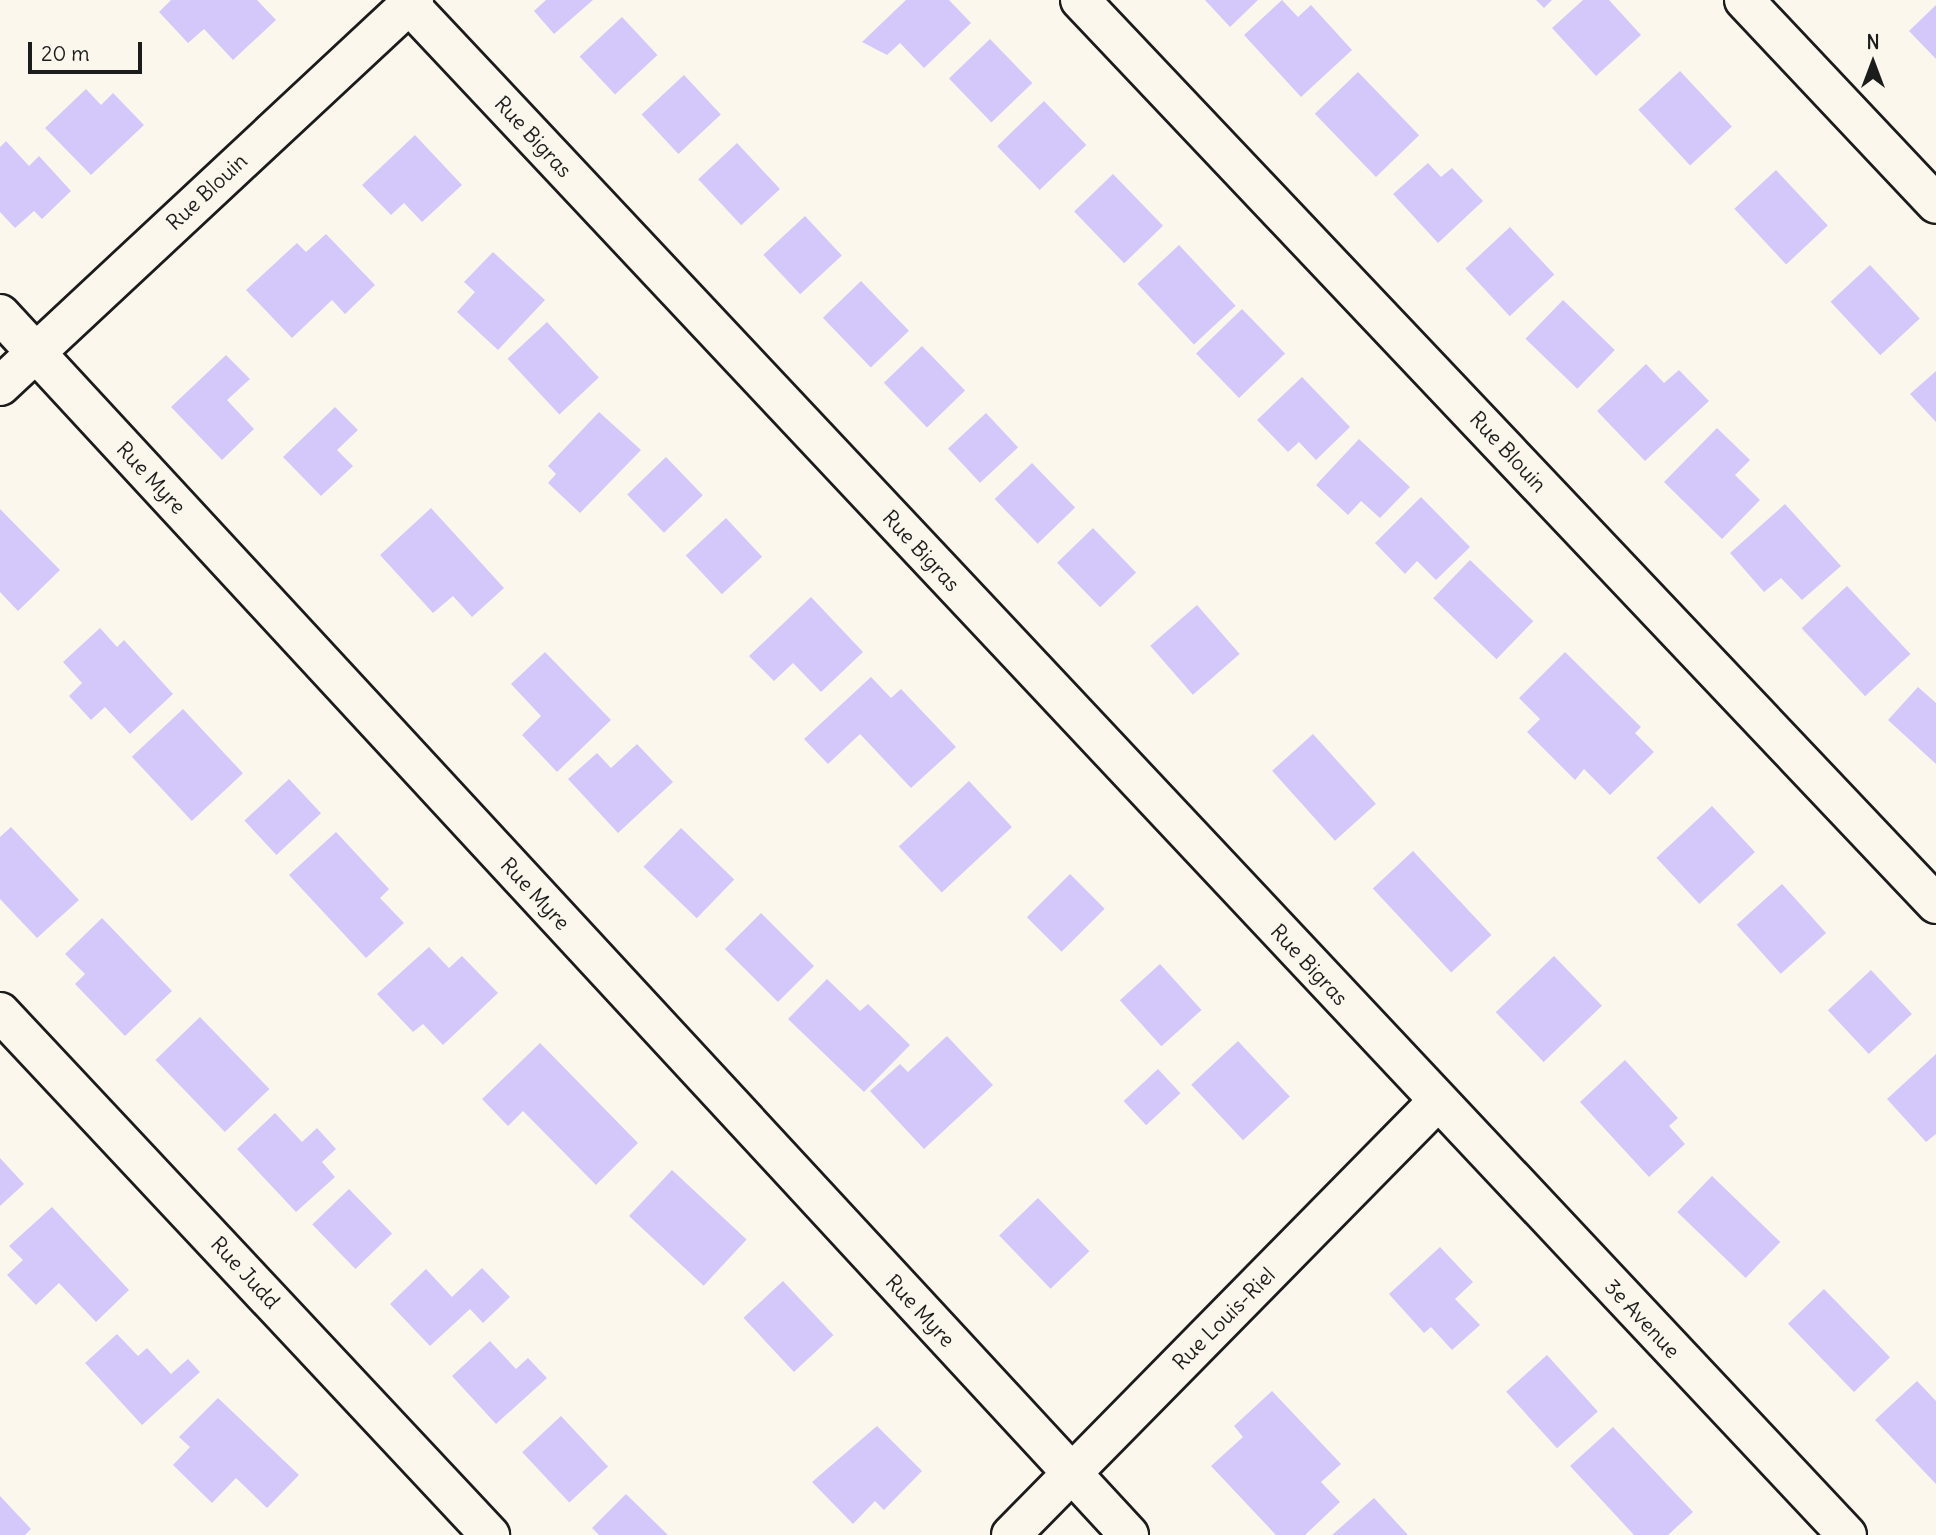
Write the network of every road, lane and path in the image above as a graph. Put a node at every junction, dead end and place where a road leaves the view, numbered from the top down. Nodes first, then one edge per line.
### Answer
1 (1080, 0) edge
2 (1744, 0) edge
3 (409, 1) edge
4 (1936, 204) edge
5 (0, 314) edge
6 (35, 352) junction
7 (0, 386) edge
8 (1936, 904) edge
9 (0, 1012) edge
10 (1437, 1102) junction
11 (1071, 1474) junction
12 (490, 1535) edge
13 (1011, 1535) edge
14 (1129, 1535) edge
15 (1847, 1535) edge

1 - 8 street, Rue Blouin
2 - 4 street
3 - 6 street, Rue Blouin
3 - 10 street, Rue Bigras
5 - 6 street, Rue Myre
6 - 7 street, Rue Blouin
6 - 11 street, Rue Myre
9 - 12 street, Rue Judd
10 - 11 street, Rue Louis-Riel
10 - 15 street, 3e Avenue
11 - 13 street, Rue Louis-Riel
11 - 14 street, Rue Myre

